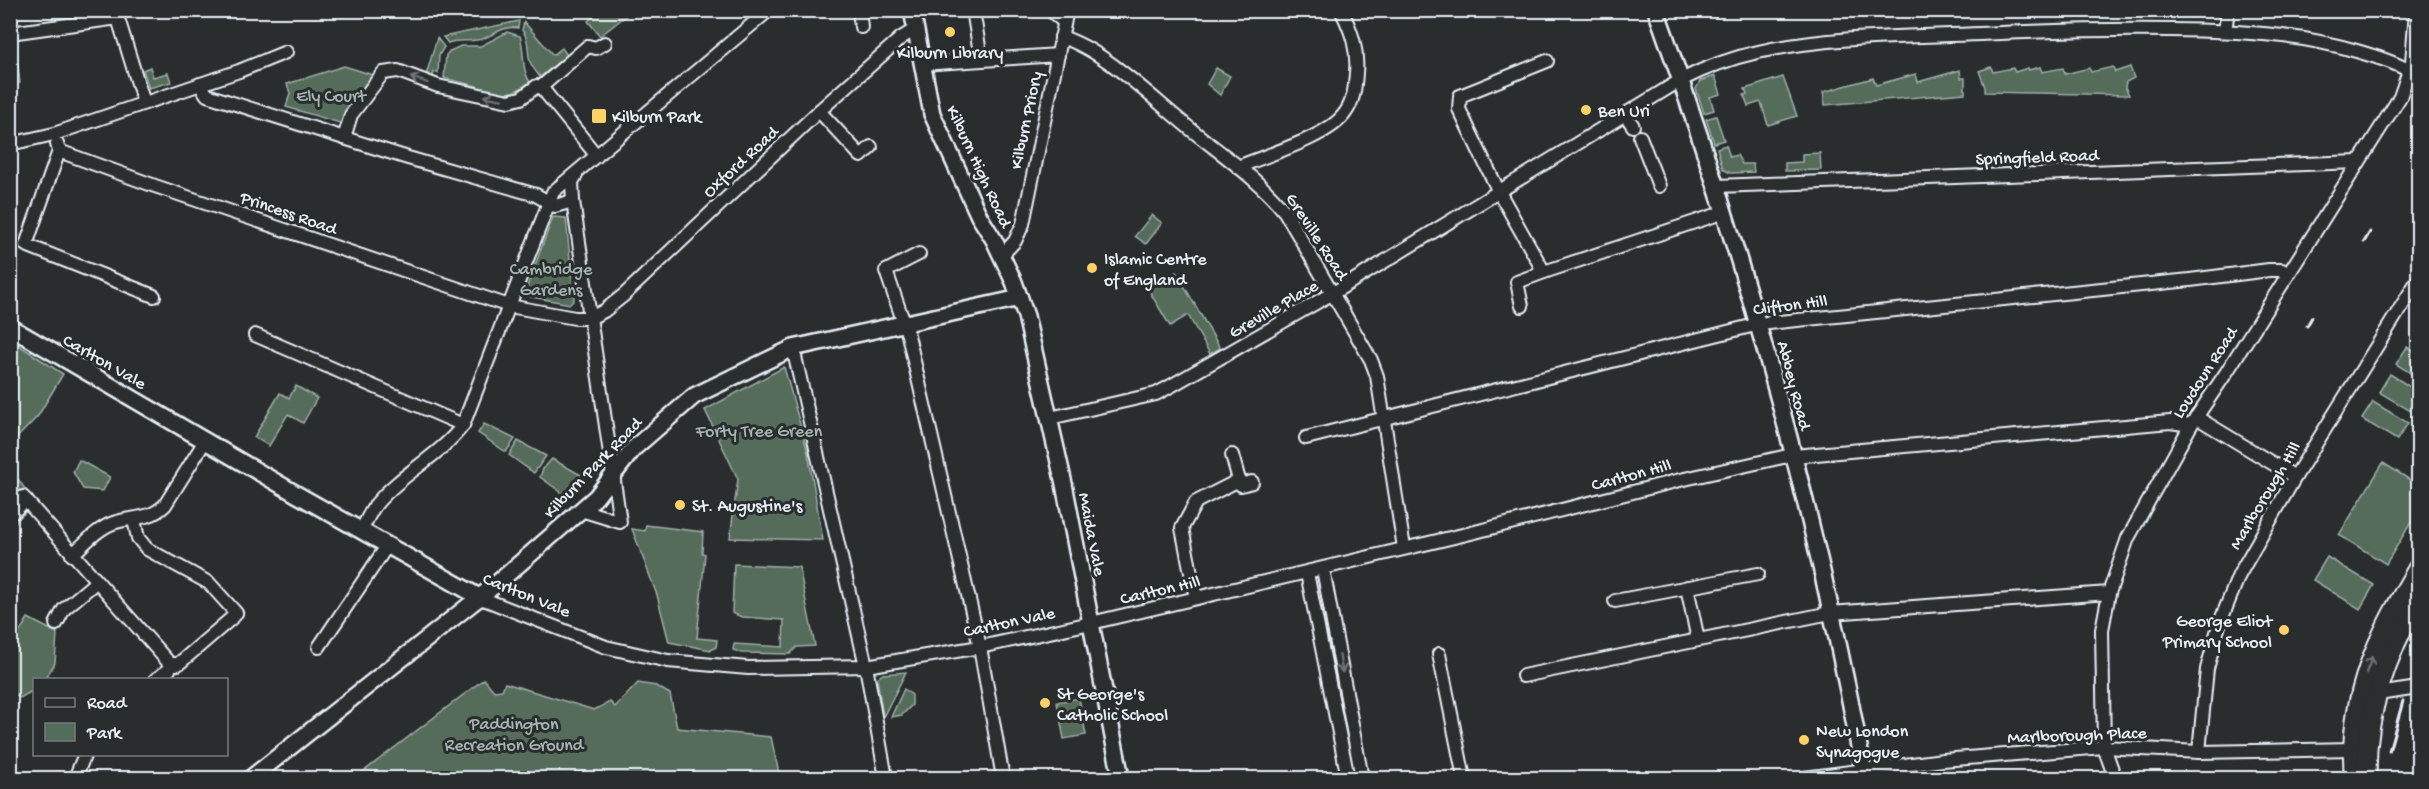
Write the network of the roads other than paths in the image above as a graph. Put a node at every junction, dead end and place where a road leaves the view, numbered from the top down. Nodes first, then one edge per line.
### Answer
1 (769, 10) edge
2 (859, 10) edge
3 (912, 10) edge
4 (973, 10) edge
5 (1050, 10) edge
6 (1341, 10) edge
7 (1656, 10) edge
8 (2228, 10) edge
9 (2416, 10) edge
10 (117, 14) edge
11 (1065, 16) edge
12 (861, 27) dead end
13 (914, 30) junction
14 (2225, 31) junction
15 (10, 33) edge
16 (1061, 37) junction
17 (605, 43) dead end
18 (286, 52) dead end
19 (1058, 55) junction
20 (981, 59) junction
21 (1547, 61) dead end
22 (921, 64) junction
23 (2414, 73) edge
24 (1681, 80) junction
25 (200, 84) junction
26 (541, 87) junction
27 (144, 103) junction
28 (819, 111) junction
29 (1625, 114) junction
30 (1633, 126) dead end
31 (54, 134) junction
32 (1640, 137) dead end
33 (344, 138) junction
34 (10, 144) edge
35 (871, 147) dead end
36 (59, 151) junction
37 (597, 156) junction
38 (2358, 162) junction
39 (1238, 167) junction
40 (576, 175) junction
41 (1659, 186) dead end
42 (1717, 186) junction
43 (1499, 192) junction
44 (573, 201) junction
45 (549, 203) junction
46 (1725, 212) junction
47 (1017, 236) junction
48 (994, 240) junction
49 (919, 254) dead end
50 (1002, 255) junction
51 (1544, 272) junction
52 (2288, 275) junction
53 (2418, 280) edge
54 (1333, 293) junction
55 (154, 296) dead end
56 (1020, 298) junction
57 (509, 306) junction
58 (1522, 306) dead end
59 (590, 318) junction
60 (906, 324) junction
61 (1759, 324) junction
62 (10, 327) edge
63 (255, 335) dead end
64 (793, 348) junction
65 (1050, 418) junction
66 (1384, 418) junction
67 (2193, 421) junction
68 (463, 425) junction
69 (1306, 438) dead end
70 (205, 441) junction
71 (1233, 455) dead end
72 (1793, 455) junction
73 (612, 474) junction
74 (2295, 477) junction
75 (581, 510) junction
76 (13, 512) dead end
77 (134, 520) junction
78 (361, 531) junction
79 (387, 546) junction
80 (1404, 548) junction
81 (72, 555) junction
82 (2418, 568) edge
83 (1323, 569) junction
84 (1307, 573) junction
85 (1758, 574) dead end
86 (96, 582) junction
87 (1687, 587) junction
88 (2109, 593) junction
89 (481, 598) junction
90 (1196, 598) junction
91 (2418, 599) edge
92 (1615, 601) dead end
93 (1830, 614) junction
94 (1091, 623) junction
95 (56, 624) dead end
96 (1698, 640) junction
97 (318, 647) dead end
98 (980, 648) junction
99 (1440, 654) dead end
100 (170, 664) junction
101 (866, 666) junction
102 (1523, 676) dead end
103 (158, 678) edge
104 (2416, 688) edge
105 (2383, 694) junction
106 (2353, 745) junction
107 (2104, 747) junction
108 (2199, 752) junction
109 (84, 756) edge
110 (1864, 774) edge
111 (75, 778) edge
112 (251, 778) edge
113 (886, 778) edge
114 (1003, 778) edge
115 (1121, 778) edge
116 (1348, 778) edge
117 (1362, 778) edge
118 (1464, 778) edge
119 (1804, 778) edge
120 (2115, 778) edge
121 (2354, 778) edge
122 (2367, 778) edge

1 - 37 street
2 - 12 street
3 - 13 main road, Kilburn High Road
4 - 20 street
5 - 11 street
6 - 39 street
7 - 24 main road, Abbey Road
8 - 14 street
9 - 23 street, Loudoun Road
10 - 15 street
10 - 27 street
11 - 16 street, Kilburn Priory
13 - 22 main road, Kilburn High Road
13 - 28 street, Oxford Road
14 - 23 street, Greville Place
14 - 24 street, Greville Place
16 - 19 street, Kilburn Priory
16 - 39 street, Greville Road
17 - 26 street
18 - 25 street
19 - 20 street
19 - 47 street, Kilburn Priory
20 - 22 street
21 - 43 street
22 - 48 main road, Kilburn High Road
23 - 38 street, Loudoun Road
24 - 29 street, Greville Place
24 - 42 main road, Abbey Road
25 - 27 street
25 - 33 street
26 -> 33 street
26 - 37 street
27 - 31 street
28 - 35 street
28 - 59 street, Oxford Road
29 - 30 street
29 - 43 street, Greville Place
31 - 34 street
31 - 36 street
32 - 41 street
33 - 45 street
36 - 55 street
36 - 57 street, Princess Road
37 - 40 street
38 - 42 street, Springfield Road
38 - 52 street, Loudoun Road
39 - 54 street, Greville Road
40 - 44 street
40 - 45 street
42 - 46 main road, Abbey Road
43 - 51 street
43 - 54 street, Greville Place
44 - 45 street
44 - 59 street
45 - 57 street
46 - 51 street
46 - 61 main road, Abbey Road
47 - 48 street
47 - 50 street, Kilburn Priory
48 - 50 main road, Kilburn High Road
49 - 60 street
50 - 56 main road, Kilburn High Road
51 - 58 street
52 - 61 street, Clifton Hill
52 - 67 street, Loudoun Road
53 - 74 street, Marlborough Hill
54 - 65 street, Greville Place
54 - 66 street, Greville Road
56 - 60 main road, Kilburn Park Road
56 - 65 main road, Maida Vale
57 - 59 street
57 - 68 street
59 - 73 street
60 - 64 main road, Kilburn Park Road
60 - 98 street
61 - 66 street, Clifton Hill
61 - 72 main road, Abbey Road
62 - 70 main road, Carlton Vale
63 - 68 street
64 - 73 main road, Kilburn Park Road
64 - 101 street
65 - 94 main road, Maida Vale
66 - 69 street, Clifton Hill
66 - 80 street, Greville Road
67 - 72 street, Carlton Hill
67 - 74 street, Carlton Hill
67 - 88 street, Loudoun Road
68 - 78 street
70 - 77 street
70 - 78 main road, Carlton Vale
71 - 90 street
72 - 80 street, Carlton Hill
72 - 93 main road, Abbey Road
73 - 75 main road, Kilburn Park Road
73 - 75 street
74 - 108 street, Marlborough Hill
75 - 89 main road, Kilburn Park Road
76 - 81 street
77 - 81 street
77 - 100 street
78 - 79 main road, Carlton Vale
79 - 89 main road, Carlton Vale
79 - 97 street
80 - 83 street, Carlton Hill
81 - 86 street
106 -> 82 highway
83 - 84 street, Carlton Hill
83 -> 117 street
84 - 90 street, Carlton Hill
84 - 116 street
85 - 87 street
86 - 95 street
86 - 100 street
87 - 92 street
87 - 96 street
88 - 93 street
88 - 107 street, Loudoun Road
89 - 101 street, Carlton Vale
89 - 112 main road, Kilburn Park Road
90 - 94 street, Carlton Hill
91 - 105 highway
93 - 96 street
93 - 110 main road, Abbey Road
94 - 98 street, Carlton Vale
94 - 115 main road, Maida Vale
96 - 102 street
98 - 101 street, Carlton Vale
98 - 114 street
99 - 118 street
100 - 103 street
101 - 113 street
104 - 105 street
105 - 106 highway
105 - 122 highway
106 - 108 street, Marlborough Place
106 - 121 highway
107 - 108 street, Marlborough Place
107 - 110 street, Marlborough Place
107 - 120 street, Loudoun Road
109 - 111 street
110 - 119 street, Marlborough Place

